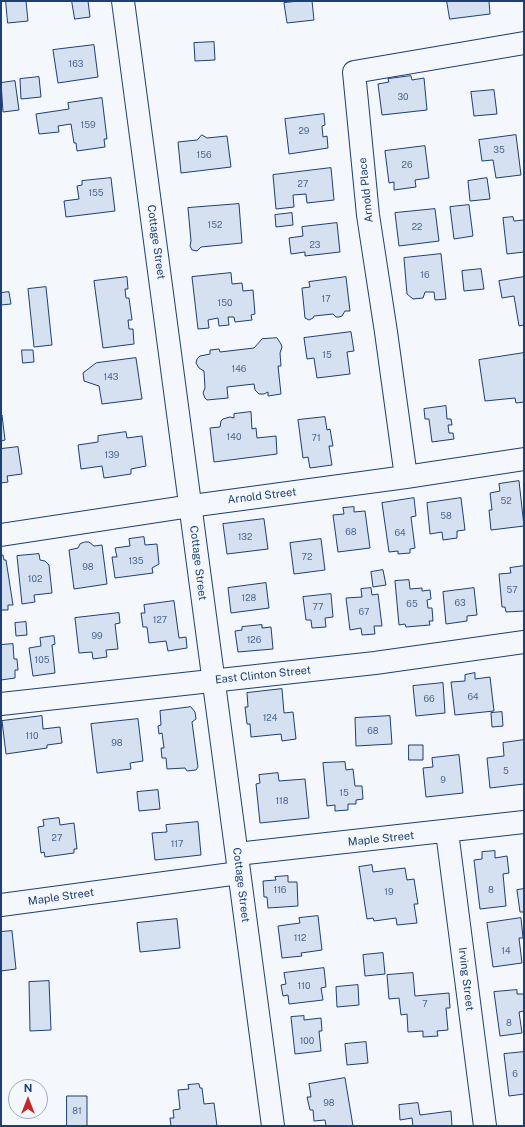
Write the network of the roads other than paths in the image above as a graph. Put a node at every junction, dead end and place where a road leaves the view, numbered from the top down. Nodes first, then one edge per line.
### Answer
1 (123, 1) edge
2 (524, 43) edge
3 (524, 459) edge
4 (406, 477) junction
5 (191, 506) junction
6 (1, 535) edge
7 (524, 642) edge
8 (213, 680) junction
9 (1, 704) edge
10 (524, 822) edge
11 (447, 832) junction
12 (238, 864) junction
13 (1, 905) edge
14 (273, 1126) edge
15 (485, 1126) edge

1 - 5 street, Cottage Street
2 - 4 street, Arnold Place
3 - 4 street, Arnold Street
4 - 5 street, Arnold Street
5 - 6 street, Arnold Street
5 - 8 street, Cottage Street
7 - 8 street, East Clinton Street
8 - 9 street, East Clinton Street
8 - 12 street, Cottage Street
10 - 11 street, Maple Street
11 - 12 street, Maple Street
11 - 15 street, Irving Street
12 - 13 street, Maple Street
12 - 14 street, Cottage Street

